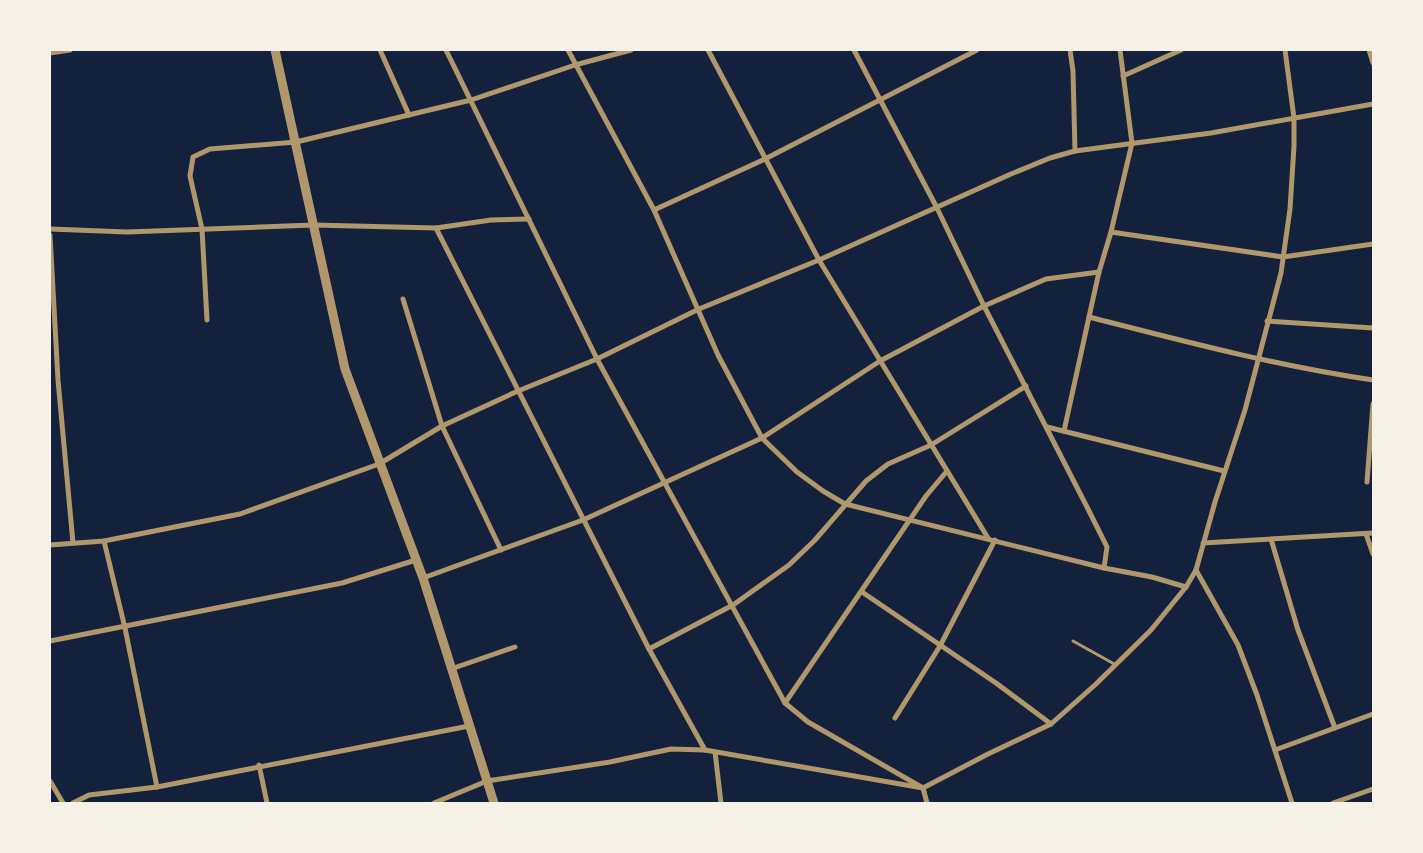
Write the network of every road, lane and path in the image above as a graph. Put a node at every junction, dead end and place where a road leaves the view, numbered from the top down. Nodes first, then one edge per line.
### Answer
1 (70, 50) edge
2 (275, 50) edge
3 (380, 50) edge
4 (446, 50) edge
5 (568, 50) edge
6 (631, 50) edge
7 (708, 50) edge
8 (854, 50) edge
9 (977, 50) edge
10 (1070, 50) edge
11 (1120, 50) edge
12 (1181, 50) edge
13 (1285, 50) edge
14 (1369, 50) edge
15 (50, 53) edge
16 (1373, 63) edge
17 (575, 65) junction
18 (1123, 76) junction
19 (471, 100) junction
20 (880, 100) junction
21 (1373, 104) edge
22 (409, 115) junction
23 (1294, 118) junction
24 (296, 142) junction
25 (1132, 143) junction
26 (1075, 151) junction
27 (765, 159) junction
28 (937, 208) junction
29 (654, 210) junction
30 (530, 219) junction
31 (312, 225) junction
32 (436, 228) junction
33 (50, 229) edge
34 (202, 229) junction
35 (1111, 232) junction
36 (50, 235) edge
37 (1373, 244) edge
38 (1283, 257) junction
39 (819, 260) junction
40 (1099, 272) junction
41 (403, 299) dead end
42 (984, 306) junction
43 (699, 310) junction
44 (1089, 317) junction
45 (207, 320) dead end
46 (1267, 321) junction
47 (1373, 328) edge
48 (597, 359) junction
49 (1257, 359) junction
50 (880, 361) junction
51 (1373, 380) edge
52 (1026, 386) junction
53 (518, 391) junction
54 (1373, 404) edge
55 (442, 426) junction
56 (1047, 427) junction
57 (1064, 431) junction
58 (762, 438) junction
59 (931, 445) junction
60 (379, 464) junction
61 (1224, 471) junction
62 (947, 472) junction
63 (1367, 482) dead end
64 (666, 483) junction
65 (845, 504) junction
66 (583, 520) junction
67 (911, 520) junction
68 (1373, 533) edge
69 (1366, 534) junction
70 (988, 538) junction
71 (1271, 539) junction
72 (995, 540) junction
73 (104, 541) junction
74 (73, 543) junction
75 (1203, 543) junction
76 (50, 545) edge
77 (501, 550) junction
78 (1373, 554) edge
79 (416, 560) junction
80 (1104, 568) junction
81 (1196, 570) junction
82 (423, 578) junction
83 (1186, 587) junction
84 (862, 592) junction
85 (733, 605) junction
86 (125, 628) junction
87 (1073, 641) dead end
88 (50, 642) edge
89 (940, 646) junction
90 (515, 647) dead end
91 (649, 649) junction
92 (1116, 665) junction
93 (452, 669) junction
94 (785, 703) junction
95 (1373, 714) edge
96 (895, 718) dead end
97 (1051, 724) junction
98 (469, 726) junction
99 (1335, 728) junction
100 (705, 750) junction
101 (1275, 750) junction
102 (715, 752) junction
103 (259, 765) junction
104 (50, 781) edge
105 (487, 781) junction
106 (157, 787) junction
107 (923, 788) junction
108 (1373, 789) edge
109 (63, 803) edge
110 (73, 803) edge
111 (267, 803) edge
112 (434, 803) edge
113 (494, 803) edge
114 (721, 803) edge
115 (927, 803) edge
116 (1292, 803) edge
117 (1333, 803) edge

1 - 15 street
2 - 24 street
3 - 22 street
4 - 19 street
5 - 17 street
6 - 17 street
7 - 27 street
8 - 20 street
9 - 20 street
10 - 26 street
11 - 18 street
12 - 18 street
13 - 23 street
14 - 16 street
17 - 19 street
17 - 29 street
18 - 25 street
19 - 22 street
19 - 30 street
20 - 27 street
20 - 28 street
21 - 23 street
22 - 24 street
23 - 25 street
23 - 38 street
24 - 31 street
24 - 34 street
25 - 26 street
25 - 35 street
26 - 28 street
27 - 29 street
27 - 39 street
28 - 39 street
28 - 42 street
29 - 43 street
30 - 32 street
30 - 48 street
31 - 32 street
31 - 34 street
31 - 60 street
32 - 53 street
33 - 34 street
34 - 45 street
35 - 38 street
35 - 40 street
36 - 74 street
37 - 38 street
38 - 46 street
39 - 43 street
39 - 50 street
40 - 42 street
40 - 44 street
41 - 55 street
42 - 50 street
42 - 52 street
43 - 48 street
43 - 58 street
44 - 49 street
44 - 57 street
46 - 47 street
46 - 49 street
48 - 53 street
48 - 64 street
49 - 51 street
49 - 61 street
50 - 58 street
50 - 59 street
52 - 56 street
52 - 59 street
53 - 55 street
53 - 66 street
54 - 63 street
55 - 60 street
55 - 77 street
56 - 57 street
56 - 80 street
57 - 61 street
58 - 64 street
58 - 65 street
59 - 62 street
59 - 65 street
60 - 73 street
60 - 79 street
61 - 75 street
62 - 67 street
62 - 70 street
64 - 66 street
64 - 85 street
65 - 67 street
65 - 85 street
66 - 77 street
66 - 91 street
67 - 70 street
67 - 84 street
68 - 69 street
69 - 71 street
69 - 78 street
70 - 72 street
71 - 75 street
71 - 99 street
72 - 80 street
72 - 89 street
73 - 74 street
73 - 86 street
74 - 76 street
75 - 81 street
77 - 82 street
79 - 82 street
79 - 86 street
80 - 83 street
81 - 83 street
81 - 101 street
82 - 93 street
83 - 92 street
84 - 89 street
84 - 94 street
85 - 91 street
85 - 94 street
86 - 88 street
86 - 106 street
87 - 92 lane
89 - 96 street
89 - 97 street
90 - 93 street
91 - 100 street
92 - 97 street
93 - 98 street
94 - 107 street
95 - 99 street
97 - 107 street
98 - 103 street
98 - 105 street
99 - 101 street
100 - 102 street
100 - 105 street
101 - 116 street
102 - 107 street
102 - 114 street
103 - 106 street
103 - 111 street
104 - 109 street
105 - 112 street
105 - 113 street
106 - 110 street
107 - 115 street
108 - 117 street

